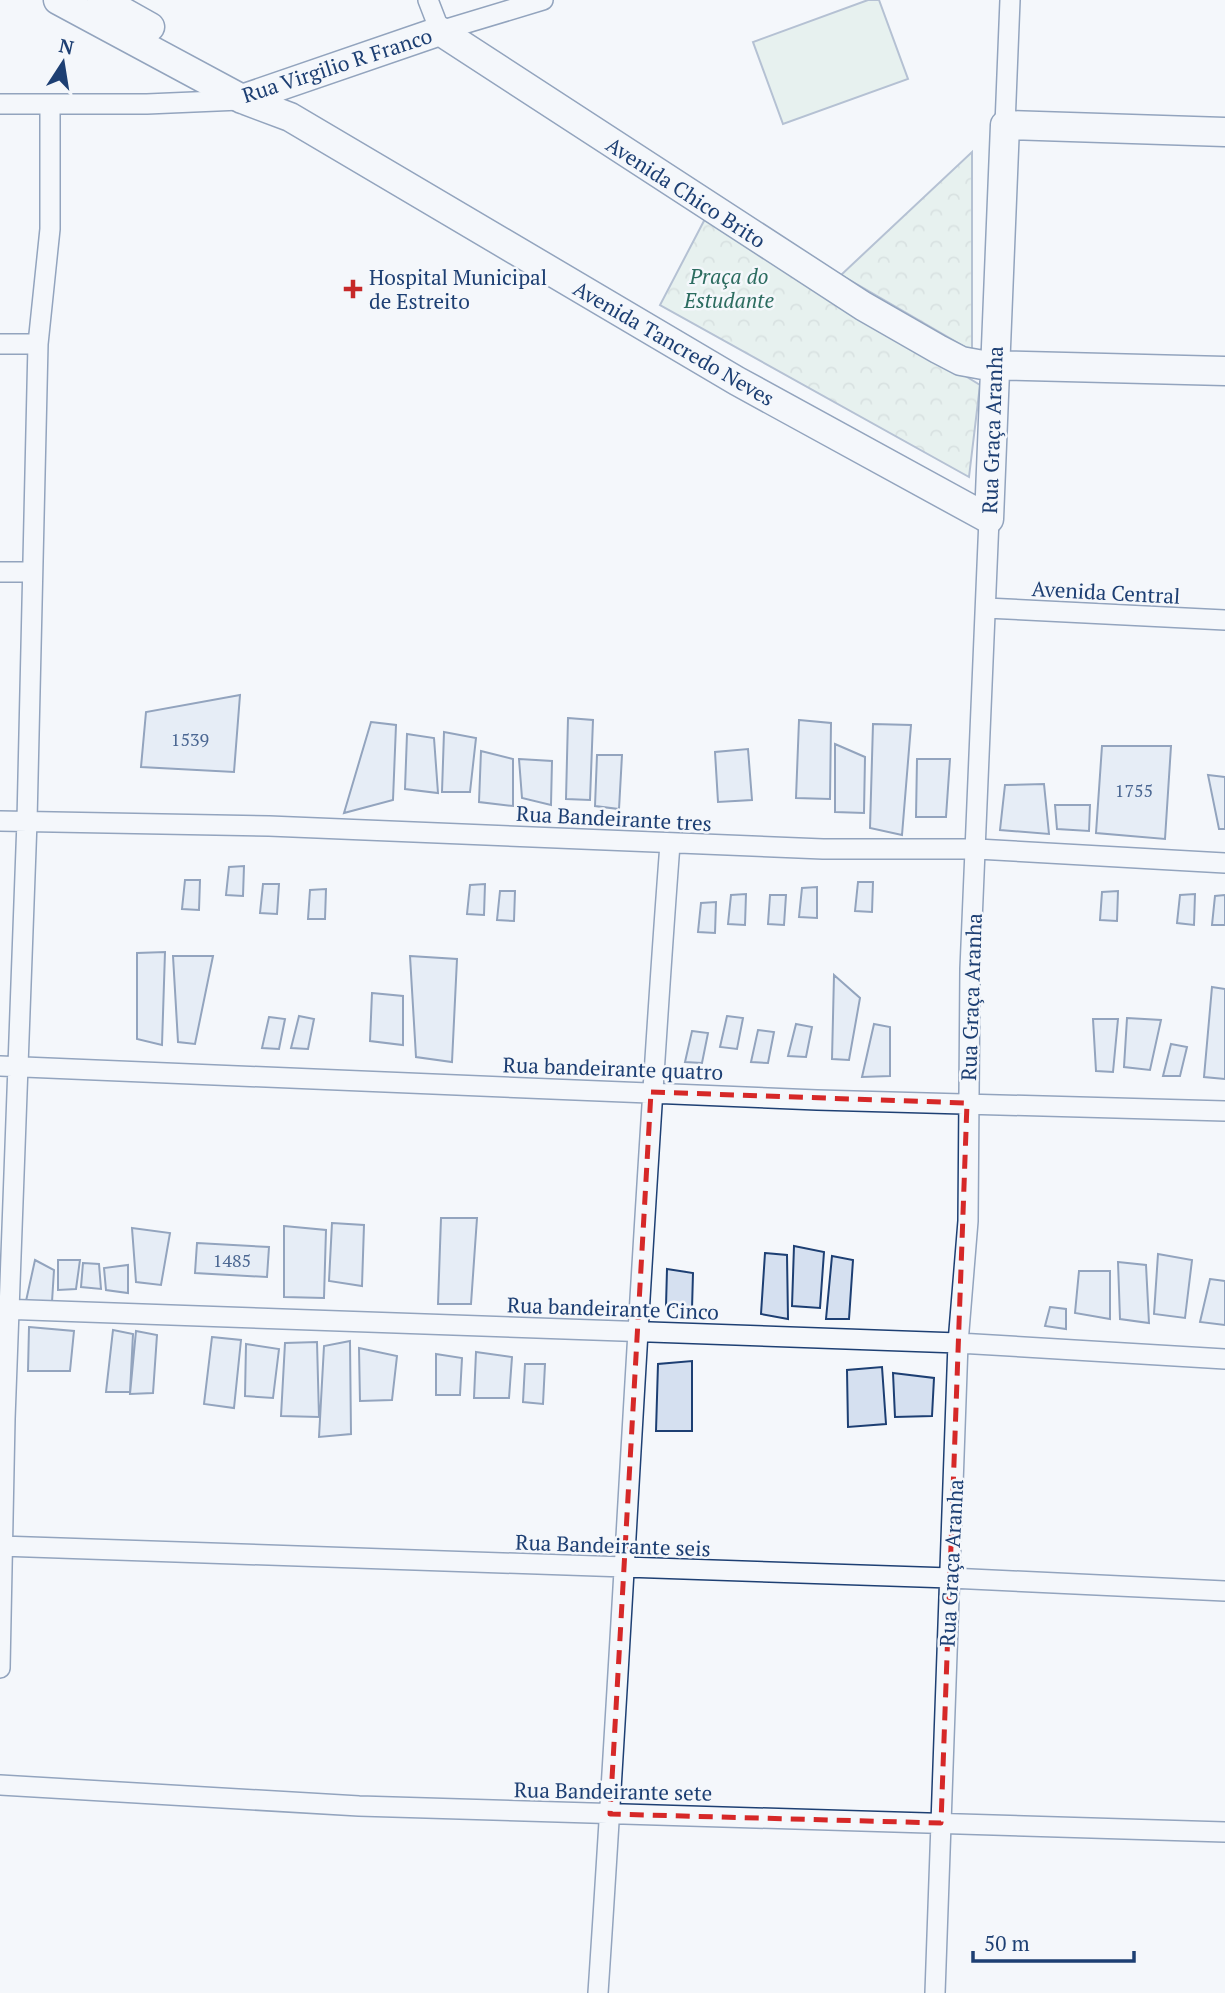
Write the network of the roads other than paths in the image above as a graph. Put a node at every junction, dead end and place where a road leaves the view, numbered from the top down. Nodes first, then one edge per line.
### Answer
1 (58, 0) edge
2 (102, 0) edge
3 (428, 0) edge
4 (543, 0) edge
5 (1010, 0) edge
6 (440, 31) junction
7 (254, 96) junction
8 (0, 104) edge
9 (50, 106) junction
10 (1004, 125) junction
11 (1225, 132) edge
12 (0, 344) edge
13 (38, 344) junction
14 (995, 364) junction
15 (1225, 371) edge
16 (989, 519) junction
17 (0, 572) edge
18 (32, 572) junction
19 (986, 608) junction
20 (1225, 620) edge
21 (0, 821) edge
22 (27, 821) junction
23 (670, 844) junction
24 (977, 849) junction
25 (1225, 863) edge
26 (8, 1066) edge
27 (652, 1092) junction
28 (967, 1103) junction
29 (1225, 1111) edge
30 (5, 1309) edge
31 (640, 1331) junction
32 (958, 1343) junction
33 (1225, 1359) edge
34 (1, 1546) edge
35 (624, 1569) junction
36 (950, 1578) junction
37 (1225, 1591) edge
38 (0, 1668) edge
39 (0, 1785) edge
40 (610, 1814) junction
41 (941, 1824) junction
42 (1225, 1832) edge
43 (598, 1993) edge
44 (935, 1993) edge

1 - 7 main road, Avenida Tancredo Neves
2 - 7 main road, Avenida Tancredo Neves
3 - 6 street
4 - 6 street, Rua Virgilio R Franco
5 - 10 street, Rua Graça Aranha
6 - 7 main road, Rua Virgilio R Franco
6 - 14 main road, Avenida Chico Brito
7 - 9 street, Rua Virgilio R Franco
7 - 16 main road, Avenida Tancredo Neves
8 - 9 street, Rua Virgilio R Franco
9 - 13 street
10 - 11 main road
10 - 14 main road, Rua Graça Aranha
12 - 13 street
13 - 18 street
14 - 15 main road, Avenida Chico Brito
14 - 16 main road, Rua Graça Aranha
16 - 19 street, Rua Graça Aranha
17 - 18 street
18 - 22 street
19 - 20 street, Avenida Central
19 - 24 street, Rua Graça Aranha
21 - 22 street, Rua Bandeirante tres
22 - 23 street, Rua Bandeirante tres
22 - 26 street
23 - 24 street, Rua Bandeirante tres
23 - 27 street
24 - 25 street, Rua Bandeirante tres
24 - 28 street, Rua Graça Aranha
26 - 27 street, Rua bandeirante quatro
26 - 30 street
27 - 28 street, Rua bandeirante quatro
27 - 31 street
28 - 29 street, Rua bandeirante quatro
28 - 32 street, Rua Graça Aranha
30 - 31 street, Rua bandeirante Cinco
30 - 34 street
31 - 32 street, Rua bandeirante Cinco
31 - 35 street
32 - 33 street, Rua bandeirante Cinco
32 - 36 street, Rua Graça Aranha
34 - 35 street, Rua Bandeirante seis
34 - 38 street
35 - 36 street, Rua Bandeirante seis
35 - 40 street
36 - 37 street, Rua Bandeirante seis
36 - 41 street, Rua Graça Aranha
39 - 40 street, Rua Bandeirante sete
40 - 41 street, Rua Bandeirante sete
40 - 43 street
41 - 42 street, Rua Bandeirante sete
41 - 44 street, Rua Graça Aranha

